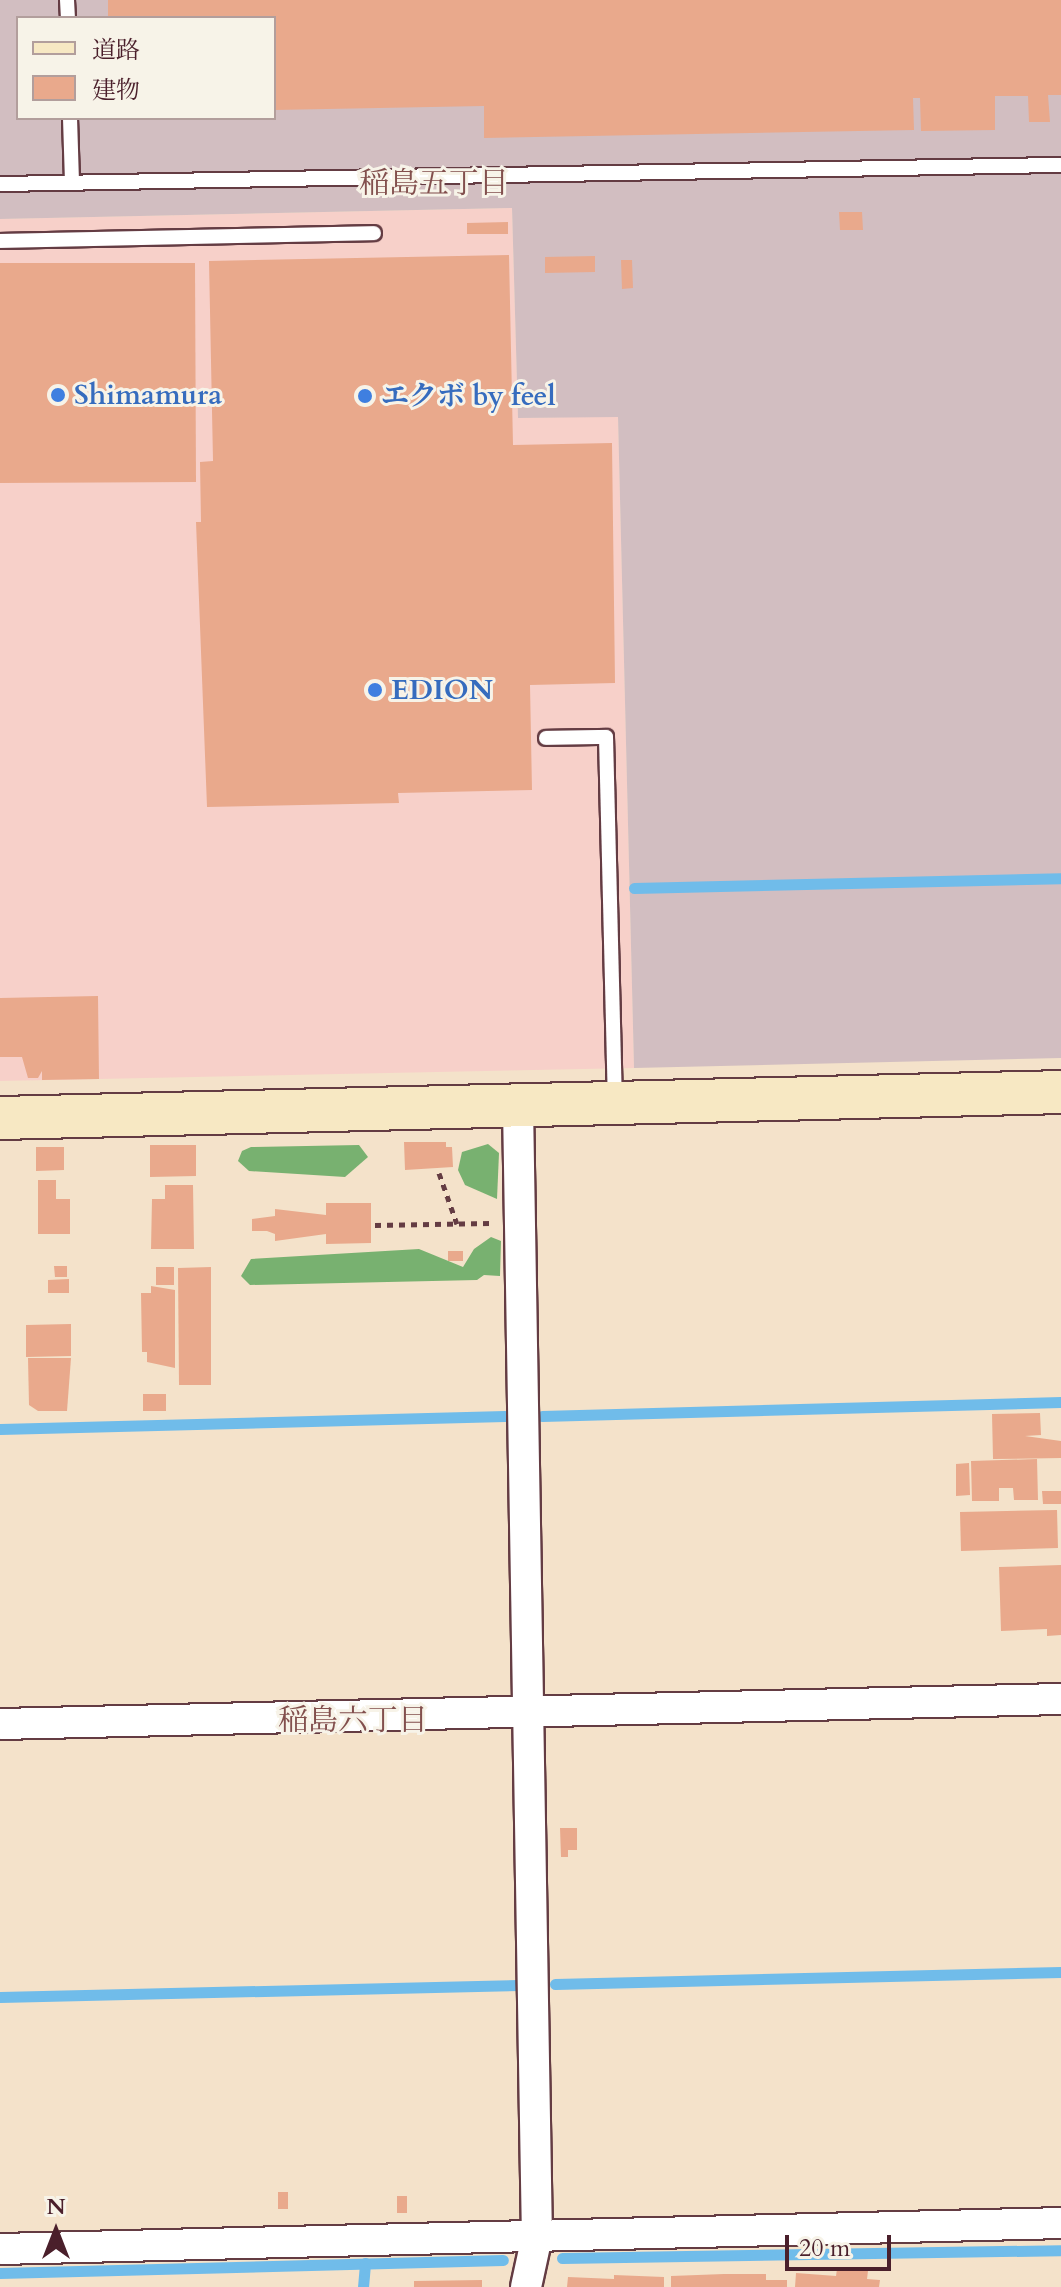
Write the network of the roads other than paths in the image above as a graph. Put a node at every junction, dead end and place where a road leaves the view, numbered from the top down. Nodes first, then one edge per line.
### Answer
1 (70, 120) edge
2 (1061, 165) edge
3 (72, 183) junction
4 (0, 184) edge
5 (374, 233) dead end
6 (0, 241) edge
7 (546, 738) dead end
8 (1061, 1092) edge
9 (615, 1103) junction
10 (518, 1106) junction
11 (0, 1118) edge
12 (1061, 1699) edge
13 (528, 1712) junction
14 (0, 1724) edge
15 (1061, 2223) edge
16 (537, 2236) junction
17 (0, 2249) edge
18 (526, 2287) edge

1 - 3 lane
2 - 3 lane
3 - 4 lane
5 - 6 lane
7 - 9 lane
8 - 9 street
9 - 10 street
10 - 11 street
10 - 13 street
12 - 13 street
13 - 14 street
13 - 16 street
15 - 16 street
16 - 17 street
16 - 18 street

